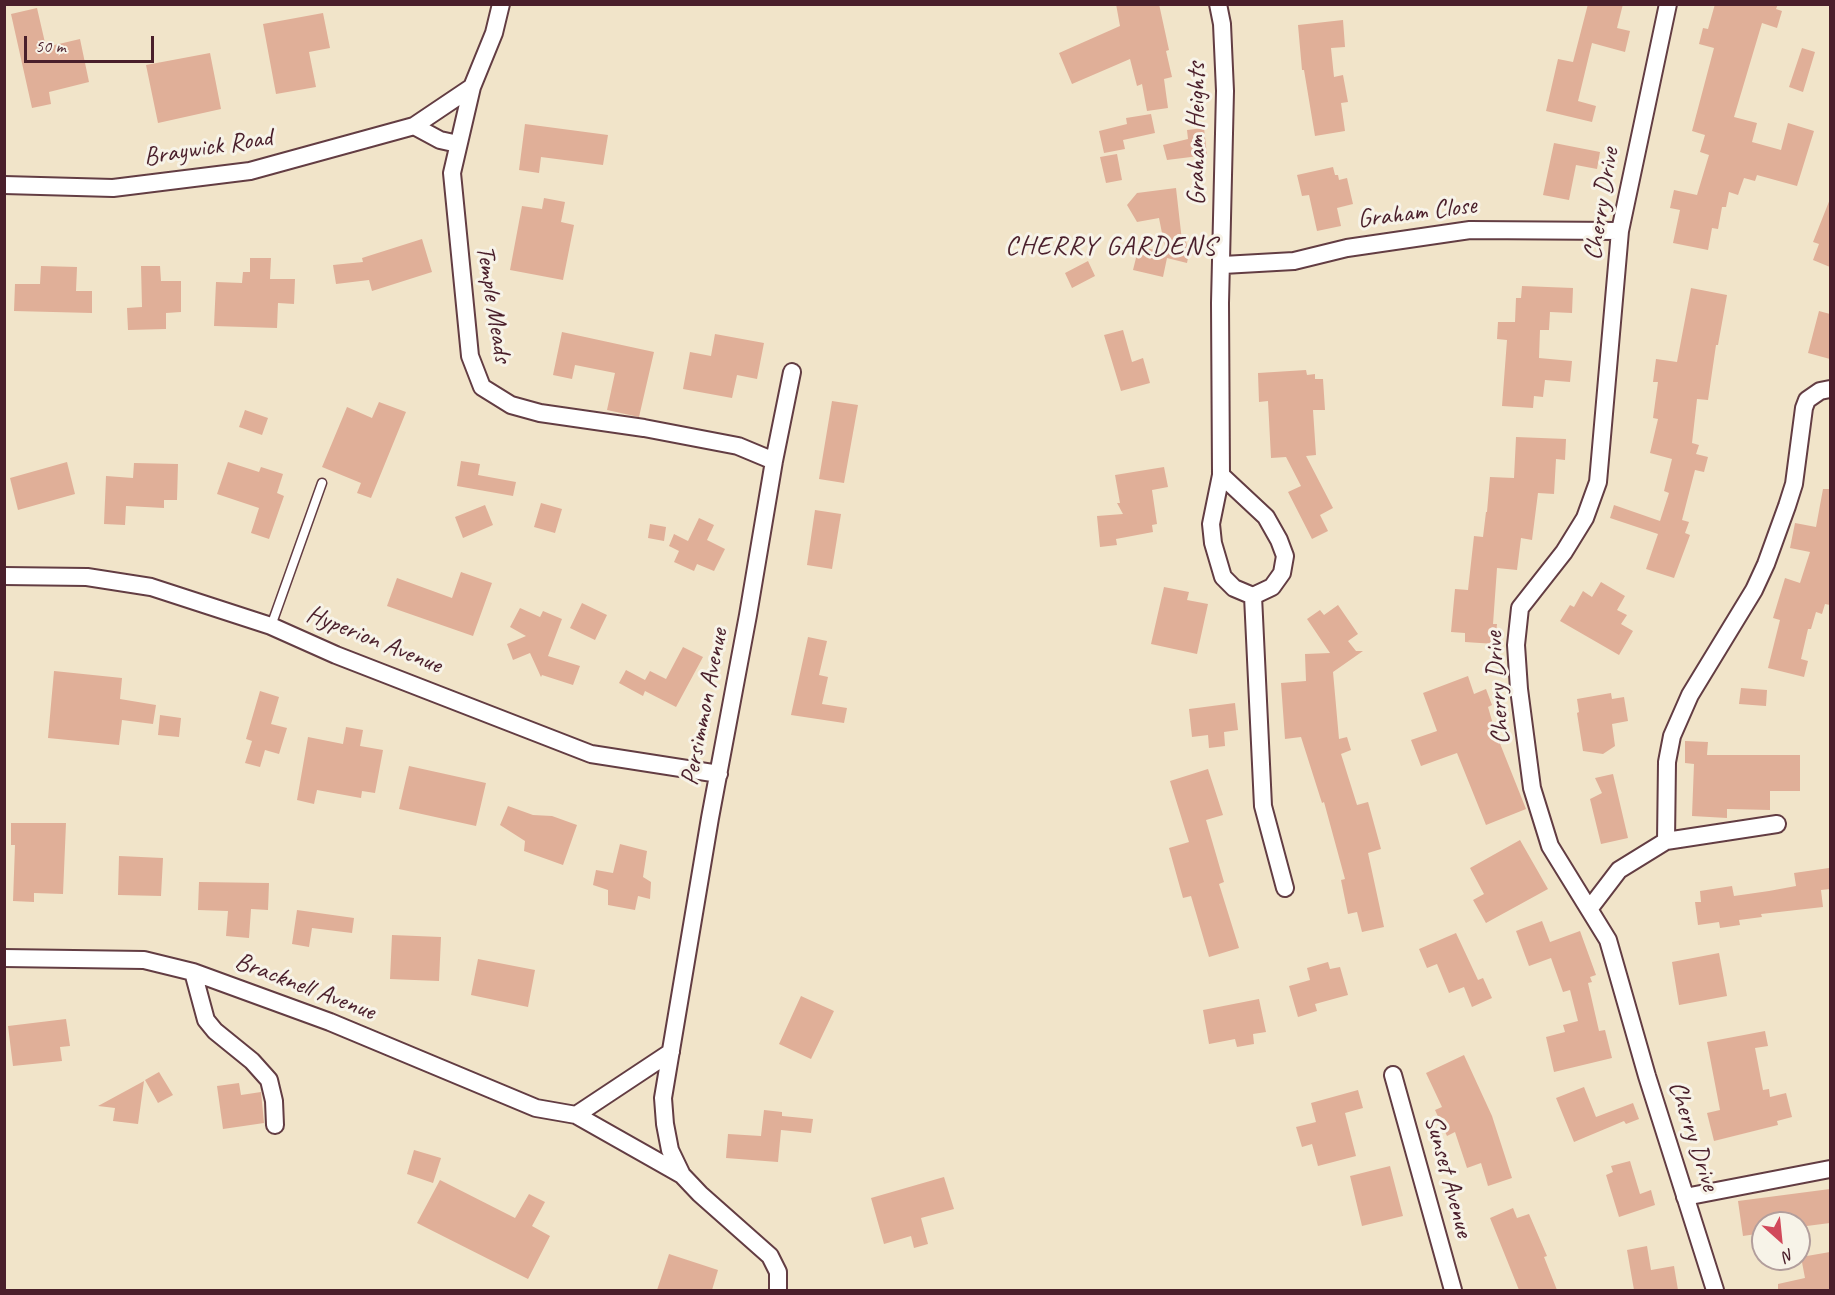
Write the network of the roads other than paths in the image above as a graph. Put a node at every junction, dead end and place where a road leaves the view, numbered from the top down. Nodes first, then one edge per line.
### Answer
1 (501, 4) edge
2 (1218, 4) edge
3 (1668, 4) edge
4 (472, 87) junction
5 (414, 126) junction
6 (458, 144) junction
7 (4, 185) edge
8 (1620, 231) junction
9 (1222, 265) junction
10 (792, 372) dead end
11 (1830, 389) edge
12 (774, 462) junction
13 (1221, 475) junction
14 (322, 483) dead end
15 (4, 576) edge
16 (1252, 596) junction
17 (272, 626) junction
18 (719, 774) junction
19 (1778, 824) dead end
20 (1666, 841) junction
21 (1285, 888) dead end
22 (1590, 908) junction
23 (4, 958) edge
24 (193, 972) junction
25 (671, 1052) junction
26 (1393, 1075) dead end
27 (576, 1115) junction
28 (275, 1125) dead end
29 (1830, 1169) edge
30 (682, 1175) junction
31 (1685, 1197) junction
32 (778, 1290) edge
33 (1453, 1290) edge
34 (1715, 1290) edge

1 - 4 street, Temple Meads
2 - 9 street, Graham Heights
3 - 8 street, Cherry Drive
4 - 5 street, Braywick Road
4 - 6 street, Temple Meads
5 - 6 street
5 - 7 street, Braywick Road
6 - 12 street, Temple Meads
8 - 9 street, Graham Close
8 - 22 street, Cherry Drive
9 - 13 street, Graham Heights
10 - 12 street, Persimmon Avenue
11 - 20 street
12 - 18 street, Persimmon Avenue
13 - 16 street, Graham Heights
13 - 16 street
14 - 17 lane
15 - 17 street, Hyperion Avenue
16 - 21 street
17 - 18 street, Hyperion Avenue
18 - 25 street, Persimmon Avenue
19 - 20 street
20 - 22 street
22 - 31 street, Cherry Drive
23 - 24 street, Bracknell Avenue
24 - 27 street, Bracknell Avenue
24 - 28 street
25 - 27 street
25 - 30 street, Persimmon Avenue
26 - 33 street, Sunset Avenue
27 - 30 street, Bracknell Avenue
29 - 31 street
30 - 32 street
31 - 34 street, Cherry Drive

